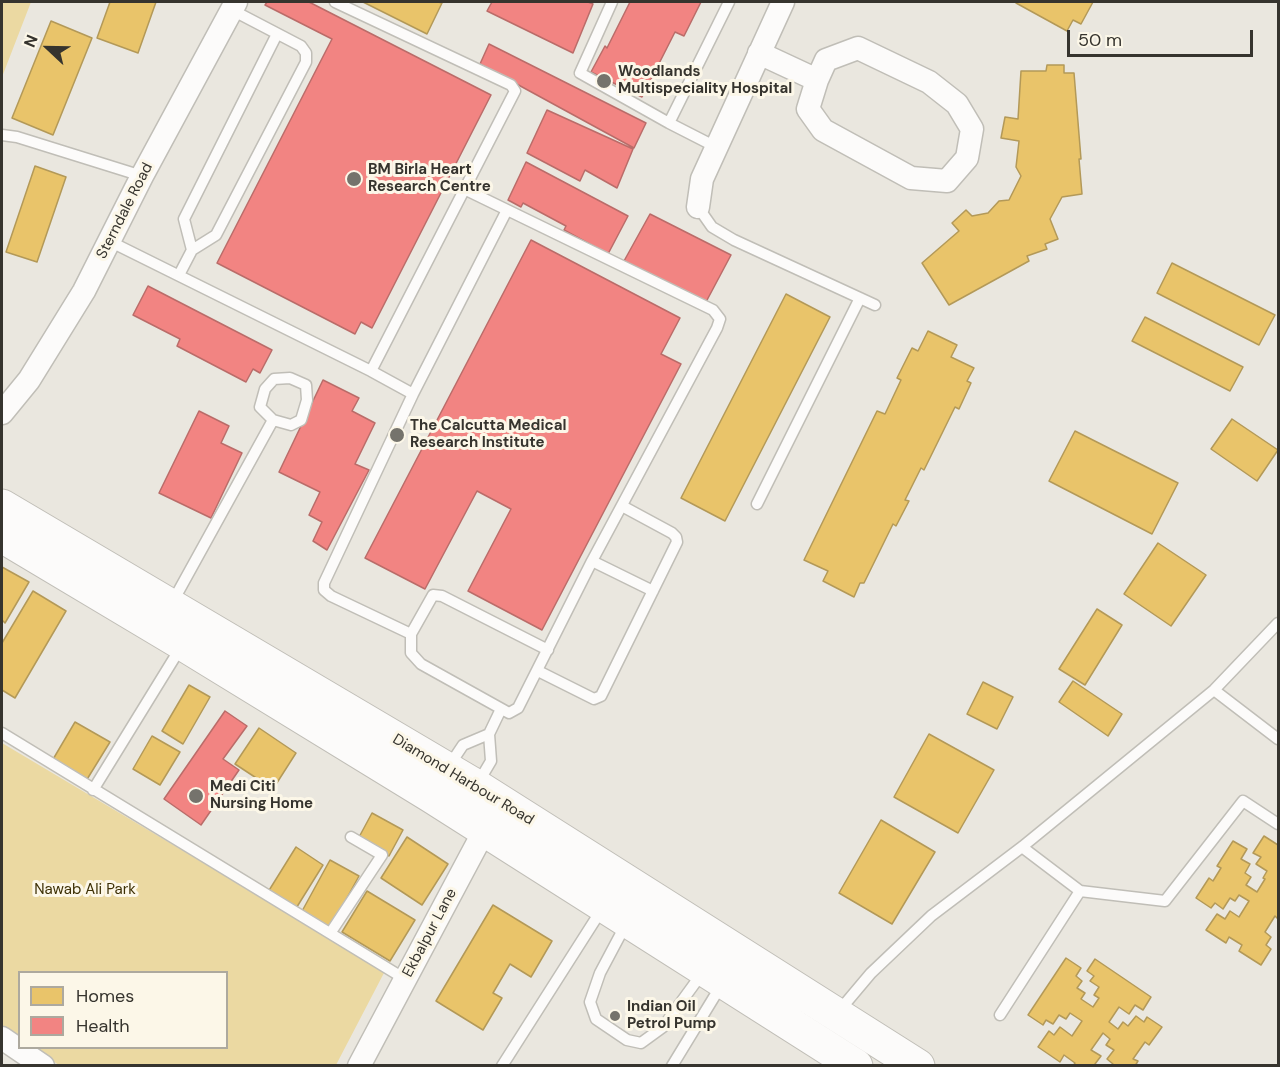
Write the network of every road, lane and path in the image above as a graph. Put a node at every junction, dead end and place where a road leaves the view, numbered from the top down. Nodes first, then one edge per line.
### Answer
1 (335, 2) edge
2 (612, 2) edge
3 (729, 2) edge
4 (783, 2) edge
5 (234, 6) edge
6 (277, 34) junction
7 (759, 53) junction
8 (817, 80) junction
9 (669, 123) junction
10 (2, 135) edge
11 (716, 147) junction
12 (142, 176) junction
13 (464, 189) junction
14 (698, 207) joint
15 (507, 210) junction
16 (109, 241) junction
17 (192, 250) junction
18 (179, 275) junction
19 (860, 298) junction
20 (875, 305) dead end
21 (371, 371) junction
22 (413, 394) junction
23 (2, 412) edge
24 (273, 420) junction
25 (757, 504) dead end
26 (2, 506) edge
27 (622, 506) junction
28 (2, 536) edge
29 (592, 561) junction
30 (653, 591) junction
31 (171, 606) junction
32 (1278, 623) edge
33 (411, 634) junction
34 (183, 644) junction
35 (548, 650) junction
36 (538, 670) junction
37 (1214, 690) junction
38 (501, 709) junction
39 (2, 733) edge
40 (489, 734) junction
41 (1278, 739) edge
42 (439, 782) junction
43 (93, 790) junction
44 (476, 805) junction
45 (1278, 824) edge
46 (351, 837) dead end
47 (1022, 847) junction
48 (1080, 891) junction
49 (616, 913) junction
50 (332, 932) junction
51 (715, 975) junction
52 (405, 979) junction
53 (838, 1013) junction
54 (1000, 1015) dead end
55 (2, 1038) edge
56 (18, 1049) edge
57 (19, 1049) edge
58 (868, 1051) edge
59 (43, 1065) edge
60 (359, 1065) edge
61 (502, 1065) edge
62 (672, 1065) edge
63 (856, 1065) edge
64 (918, 1065) edge

1 - 13 lane
2 - 9 lane
3 - 9 lane
4 - 7 street
5 - 6 lane
5 - 12 street, Sterndale Road
6 - 17 lane
6 - 17 lane
7 - 8 street
7 - 11 street
8 - 8 street
9 - 11 lane
10 - 12 lane
11 - 14 street
12 - 16 street, Sterndale Road
13 - 15 lane
13 - 21 lane
14 - 19 lane
15 - 22 lane
15 - 27 lane
16 - 18 lane
16 - 23 street, Sterndale Road
17 - 18 lane
18 - 21 lane
19 - 20 lane
19 - 25 lane
21 - 22 lane
22 - 33 lane
24 - 24 lane
24 - 31 lane
26 - 31 main road, Diamond Harbour Road
27 - 29 lane
27 - 30 lane
28 - 34 main road, Diamond Harbour Road
29 - 30 lane
29 - 35 lane
30 - 36 lane
31 - 42 main road, Diamond Harbour Road
32 - 37 lane
33 - 35 lane
33 - 38 lane
34 - 42 main road, Diamond Harbour Road
34 - 43 lane
35 - 36 lane
36 - 38 lane
37 - 41 lane
37 - 47 lane
38 - 40 lane
39 - 43 lane
40 - 42 lane
40 - 44 lane
42 - 44 main road, Diamond Harbour Road
43 - 50 lane
44 - 49 main road, Diamond Harbour Road
44 - 52 street, Ekbalpur Lane
44 - 53 main road, Diamond Harbour Road
45 - 48 lane
46 - 50 lane
47 - 48 lane
47 - 53 lane
48 - 54 lane
49 - 51 main road, Diamond Harbour Road
49 - 51 lane
49 - 61 lane
50 - 52 lane
51 - 62 lane
51 - 63 main road, Diamond Harbour Road
52 - 60 street, Ekbalpur Lane
53 - 58 main road, Diamond Harbour Road
55 - 56 street
57 - 59 street
58 - 64 main road, Diamond Harbour Road

